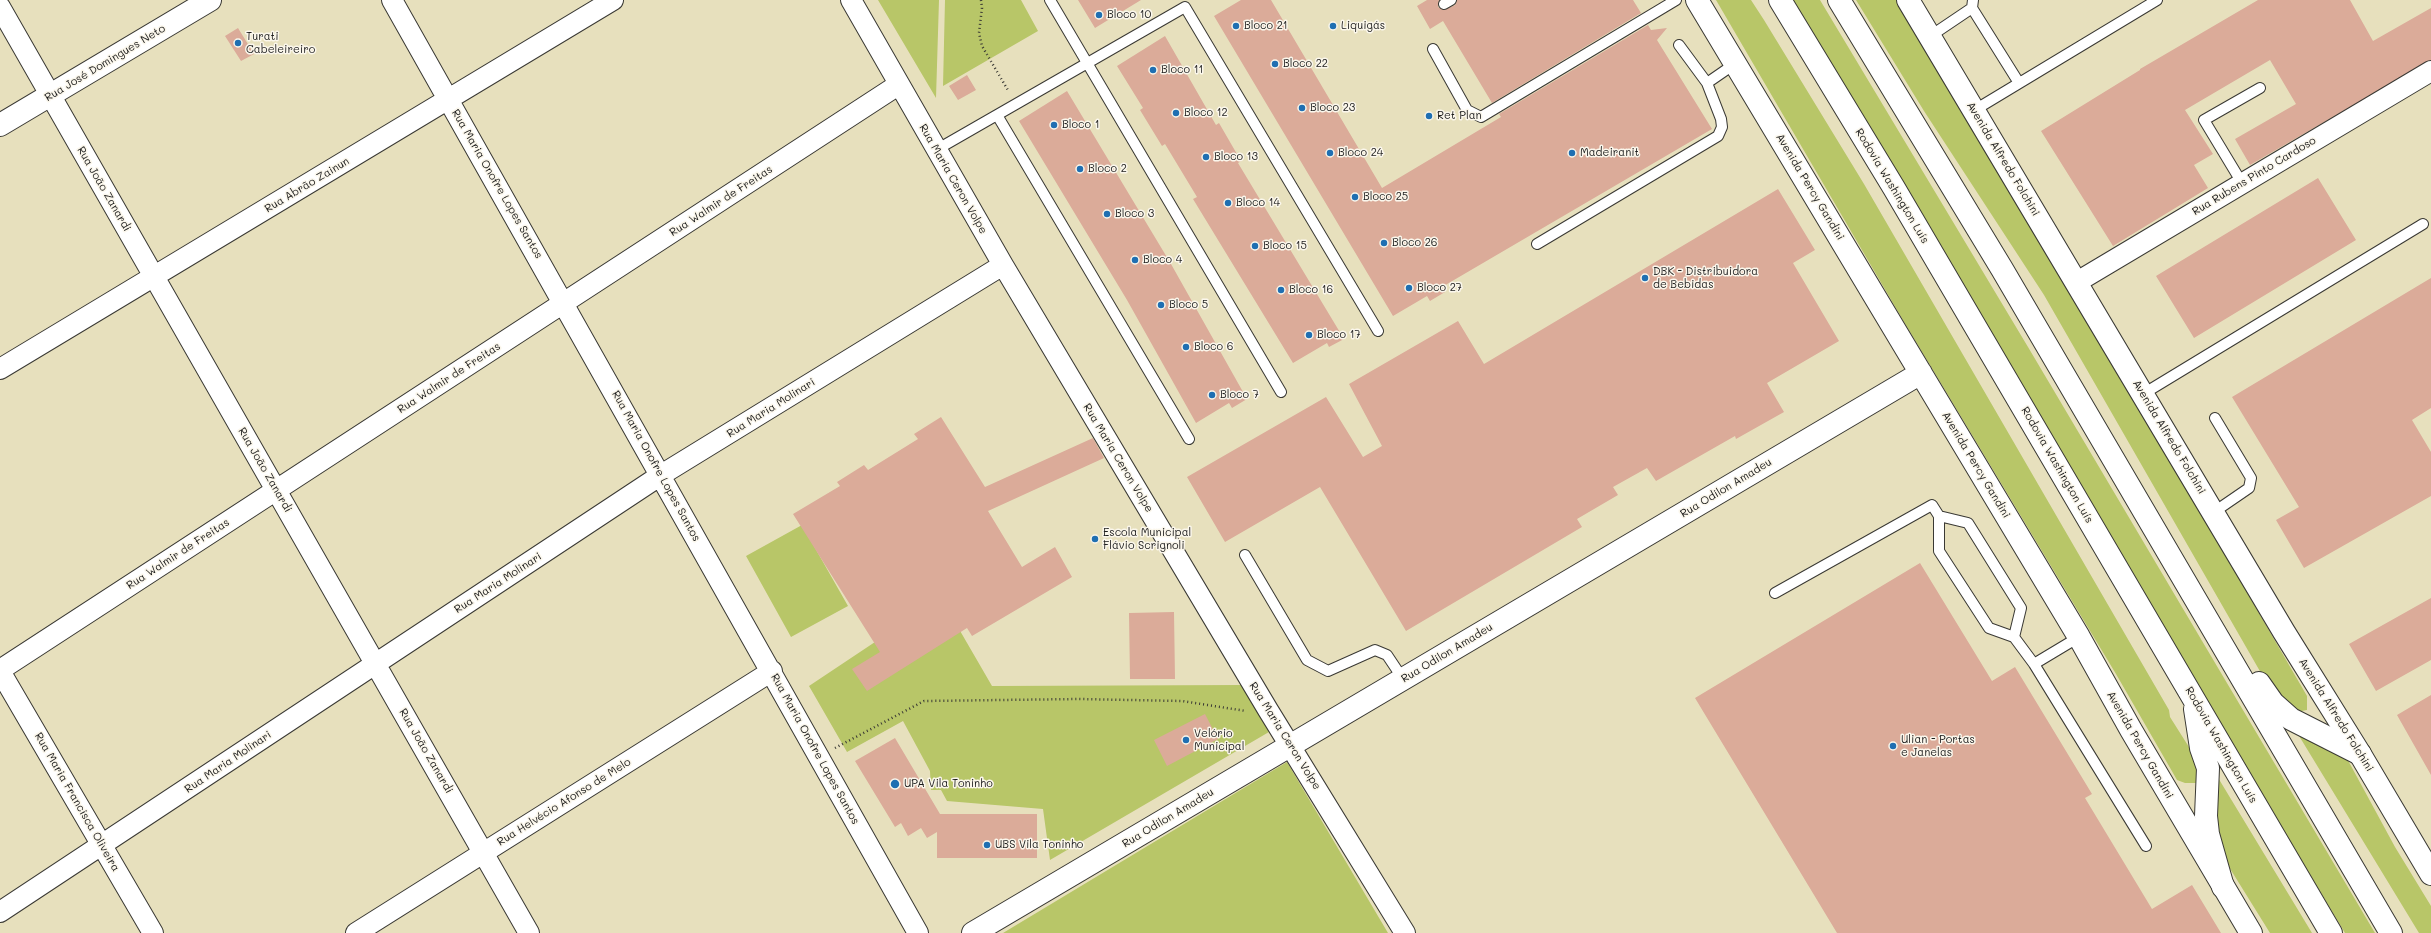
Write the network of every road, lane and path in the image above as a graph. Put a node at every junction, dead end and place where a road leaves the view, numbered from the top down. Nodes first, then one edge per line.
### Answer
1 (210, 0) edge
2 (392, 0) edge
3 (613, 0) edge
4 (851, 0) edge
5 (981, 0) edge
6 (1050, 0) edge
7 (1676, 0) edge
8 (1697, 0) edge
9 (1780, 0) edge
10 (1839, 0) edge
11 (1908, 0) edge
12 (2157, 0) edge
13 (1183, 4) edge
14 (1972, 4) edge
15 (0, 7) edge
16 (1929, 37) junction
17 (1679, 45) dead end
18 (1433, 49) dead end
19 (1736, 63) junction
20 (1086, 64) junction
21 (2431, 70) edge
22 (1707, 83) junction
23 (2019, 83) junction
24 (898, 85) junction
25 (2260, 88) dead end
26 (51, 95) junction
27 (449, 100) junction
28 (1016, 104) junction
29 (1973, 111) junction
30 (997, 115) junction
31 (0, 125) edge
32 (936, 150) junction
33 (2242, 183) junction
34 (2423, 224) dead end
35 (1537, 244) dead end
36 (1003, 265) junction
37 (154, 276) junction
38 (2077, 282) junction
39 (564, 303) junction
40 (1378, 331) dead end
41 (0, 369) edge
42 (1922, 373) junction
43 (1281, 392) dead end
44 (2143, 394) junction
45 (2215, 418) dead end
46 (1189, 440) dead end
47 (661, 475) junction
48 (276, 490) junction
49 (2214, 512) junction
50 (1939, 516) junction
51 (1245, 555) dead end
52 (1775, 593) dead end
53 (2014, 637) junction
54 (2079, 637) junction
55 (2228, 653) junction
56 (375, 663) junction
57 (2034, 664) junction
58 (0, 670) edge
59 (772, 671) junction
60 (1403, 679) junction
61 (2194, 698) junction
62 (1268, 710) junction
63 (1290, 745) junction
64 (2360, 754) junction
65 (819, 756) junction
66 (102, 845) junction
67 (2146, 846) dead end
68 (483, 853) junction
69 (2431, 874) edge
70 (2223, 887) junction
71 (0, 912) edge
72 (153, 933) edge
73 (356, 933) edge
74 (529, 933) edge
75 (918, 933) edge
76 (973, 933) edge
77 (1405, 933) edge
78 (2251, 933) edge
79 (2331, 933) edge
80 (2391, 933) edge

1 - 26 main road, Rua José Domingues Neto
2 - 27 street, Rua Maria Onofre Lopes Santos
3 - 27 street, Rua Abrão Zainun
4 - 24 street, Rua Maria Ceron Volpe
5 - 28 path
6 - 20 lane
7 - 18 lane
8 - 19 main road, Avenida Percy Gandini
9 - 61 main road, Rodovia Washington Luís
10 - 55 main road
11 - 16 main road, Avenida Alfredo Folchini
12 - 23 lane
13 - 20 lane
13 - 40 lane
14 - 16 lane
14 - 23 lane
15 - 26 street, Rua João Zanardi
16 - 29 main road, Avenida Alfredo Folchini
17 - 22 lane
19 - 22 lane
19 - 42 main road, Avenida Percy Gandini
20 - 28 lane
20 - 43 lane
21 - 33 street, Rua Rubens Pinto Cardoso
22 - 35 lane
23 - 29 lane
24 - 32 street, Rua Maria Ceron Volpe
24 - 39 street, Rua Walmir de Freitas
25 - 33 lane
26 - 31 main road, Rua José Domingues Neto
26 - 37 street, Rua João Zanardi
27 - 37 street, Rua Abrão Zainun
27 - 39 street, Rua Maria Onofre Lopes Santos
28 - 30 lane
29 - 38 main road, Avenida Alfredo Folchini
30 - 32 lane
30 - 46 lane
32 - 36 street, Rua Maria Ceron Volpe
33 - 38 street, Rua Rubens Pinto Cardoso
34 - 44 lane
36 - 47 street, Rua Maria Molinari
36 - 62 street, Rua Maria Ceron Volpe
37 - 41 street, Rua Abrão Zainun
37 - 48 street, Rua João Zanardi
38 - 44 main road, Avenida Alfredo Folchini
39 - 47 street, Rua Maria Onofre Lopes Santos
39 - 48 street, Rua Walmir de Freitas
42 - 54 main road, Avenida Percy Gandini
42 - 60 main road, Rua Odilon Amadeu
44 - 49 main road, Avenida Alfredo Folchini
45 - 49 lane
47 - 56 street, Rua Maria Molinari
47 - 59 street, Rua Maria Onofre Lopes Santos
48 - 56 street, Rua João Zanardi
48 - 58 street, Rua Walmir de Freitas
49 - 64 main road, Avenida Alfredo Folchini
50 - 52 lane
50 - 53 lane
50 - 53 lane
51 - 60 lane
53 - 57 lane
54 - 57 lane
54 - 70 main road, Avenida Percy Gandini
55 - 64 main road
55 - 80 main road
56 - 66 street, Rua Maria Molinari
56 - 68 street, Rua João Zanardi
57 - 67 lane
58 - 66 street, Rua Maria Francisca Oliveira
59 - 65 street, Rua Maria Onofre Lopes Santos
59 - 68 street, Rua Helvécio Afonso de Melo
60 - 63 main road, Rua Odilon Amadeu
61 - 70 main road
61 - 79 main road, Rodovia Washington Luís
62 - 63 street, Rua Maria Ceron Volpe
62 - 65 path
63 - 76 main road, Rua Odilon Amadeu
63 - 77 street, Rua Maria Ceron Volpe
64 - 69 main road, Avenida Alfredo Folchini
65 - 75 street, Rua Maria Onofre Lopes Santos
66 - 71 street, Rua Maria Molinari
66 - 72 street, Rua Maria Francisca Oliveira
68 - 73 street, Rua Helvécio Afonso de Melo
68 - 74 street, Rua João Zanardi
70 - 78 main road, Avenida Percy Gandini

